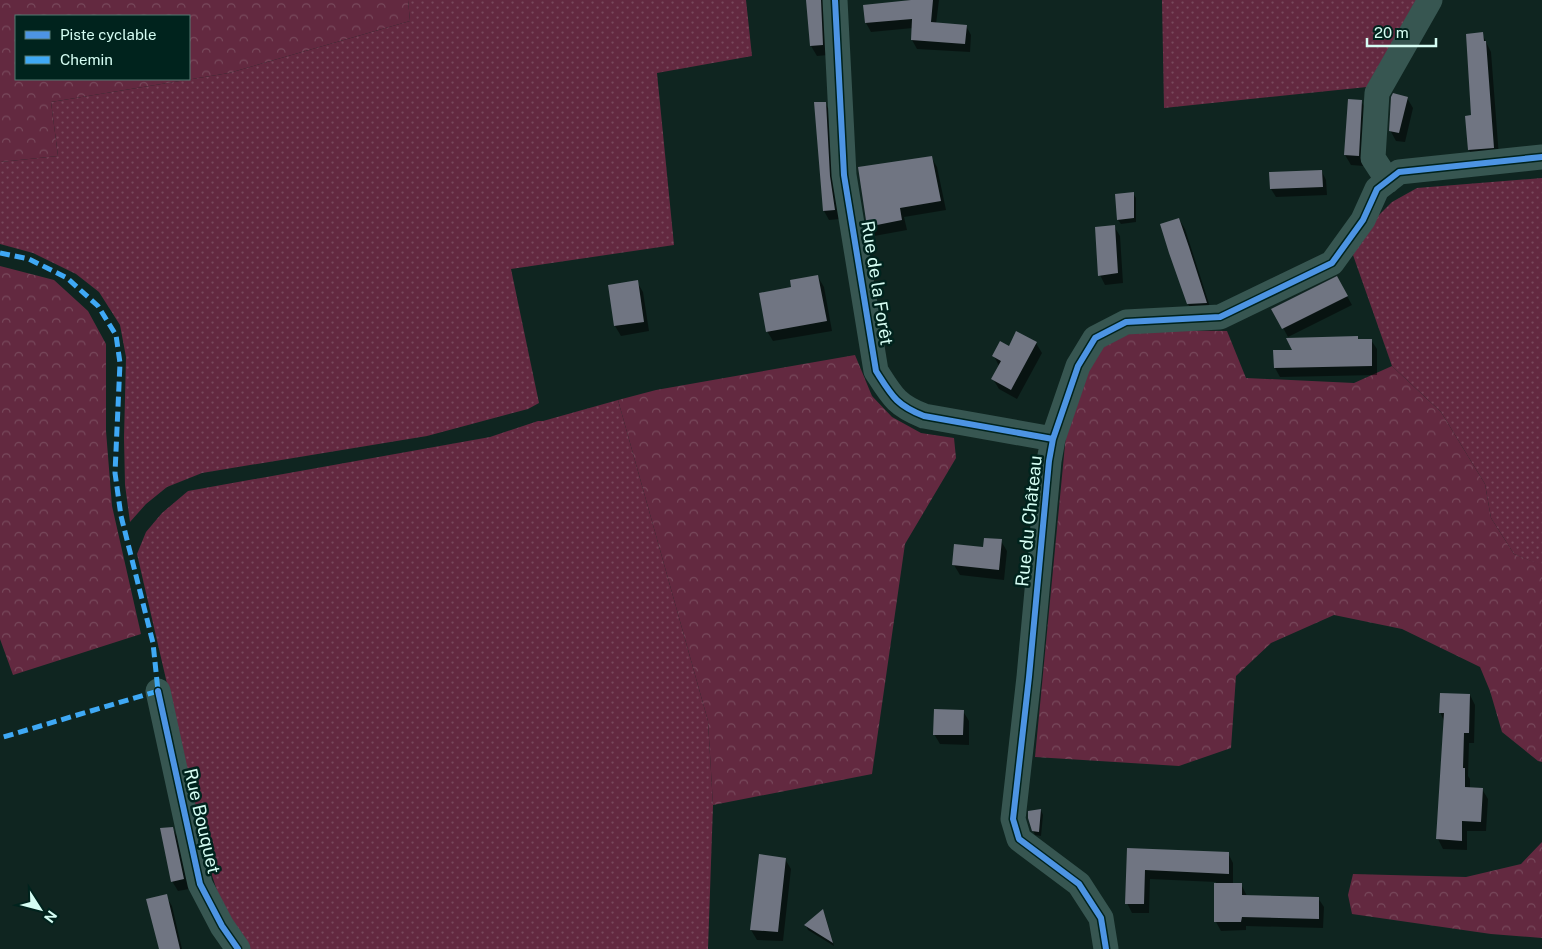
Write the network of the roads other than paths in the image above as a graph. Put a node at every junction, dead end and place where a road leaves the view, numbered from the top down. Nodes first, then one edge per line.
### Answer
1 (835, 0) edge
2 (1430, 0) edge
3 (1542, 157) edge
4 (1388, 181) junction
5 (1053, 439) junction
6 (158, 692) dead end
7 (238, 949) edge
8 (1106, 949) edge

1 - 5 street, Rue de la Forêt
2 - 4 street
3 - 4 street, Rue du Château
4 - 5 street, Rue du Château
5 - 8 street, Rue du Château
6 - 7 street, Rue Bouquet

